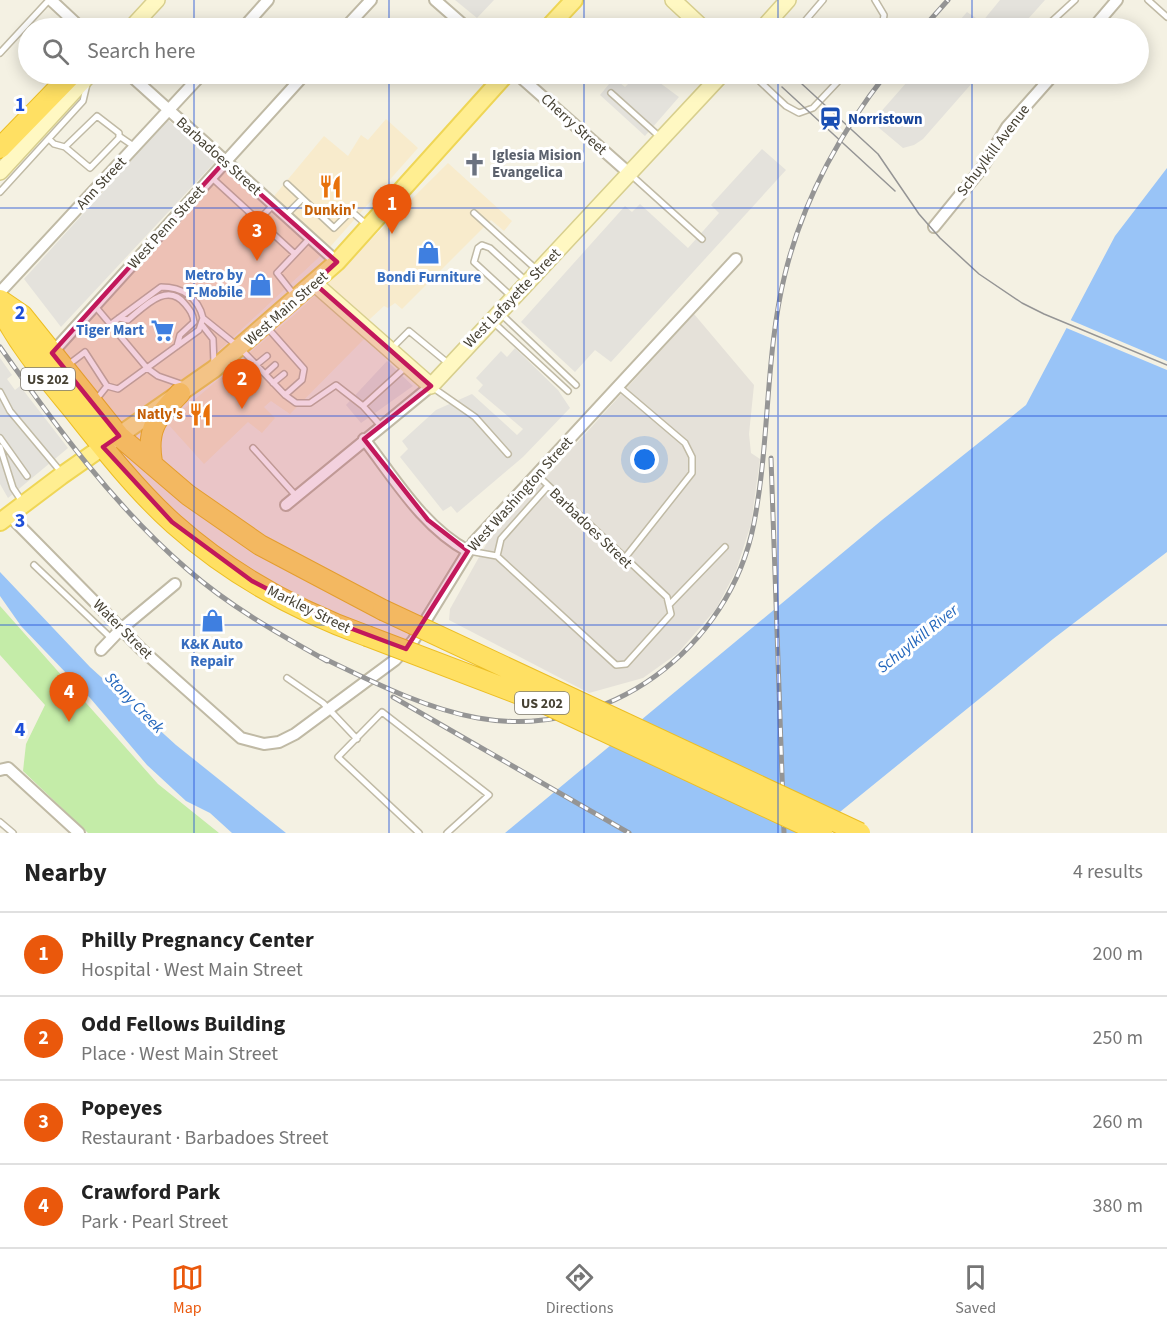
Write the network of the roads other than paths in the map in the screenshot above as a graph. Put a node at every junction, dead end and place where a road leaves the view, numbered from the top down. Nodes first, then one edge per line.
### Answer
1 (50, 0) edge
2 (268, 0) edge
3 (371, 0) edge
4 (435, 0) edge
5 (574, 0) edge
6 (673, 0) edge
7 (788, 0) edge
8 (823, 0) edge
9 (875, 0) edge
10 (1075, 0) edge
11 (1117, 0) edge
12 (1148, 0) edge
13 (152, 2) edge
14 (1167, 17) edge
15 (33, 18) edge
16 (70, 18) edge
17 (139, 18) edge
18 (252, 18) edge
19 (354, 18) edge
20 (456, 18) edge
21 (557, 18) edge
22 (692, 18) edge
23 (772, 18) edge
24 (808, 18) edge
25 (884, 18) edge
26 (1054, 18) edge
27 (1102, 18) edge
28 (18, 34) edge
29 (0, 53) edge
30 (62, 84) edge
31 (81, 84) edge
32 (87, 84) edge
33 (140, 84) edge
34 (193, 84) edge
35 (295, 84) edge
36 (497, 84) edge
37 (528, 84) edge
38 (713, 84) edge
39 (765, 84) edge
40 (836, 84) edge
41 (1045, 84) edge
42 (611, 93) dead end
43 (168, 111) junction
44 (119, 136) junction
45 (49, 139) junction
46 (662, 139) junction
47 (65, 147) junction
48 (135, 147) junction
49 (0, 148) edge
50 (224, 162) junction
51 (0, 172) edge
52 (630, 174) junction
53 (211, 177) junction
54 (287, 184) dead end
55 (0, 192) edge
56 (302, 199) junction
57 (273, 205) junction
58 (474, 213) dead end
59 (285, 216) junction
60 (258, 221) junction
61 (369, 227) junction
62 (934, 227) dead end
63 (310, 238) junction
64 (702, 239) dead end
65 (295, 254) junction
66 (736, 259) dead end
67 (337, 262) junction
68 (532, 276) junction
69 (314, 283) junction
70 (0, 292) edge
71 (513, 297) junction
72 (297, 298) junction
73 (0, 300) edge
74 (96, 306) junction
75 (0, 307) edge
76 (495, 316) junction
77 (119, 318) junction
78 (203, 322) junction
79 (111, 324) junction
80 (266, 325) junction
81 (177, 346) junction
82 (240, 348) junction
83 (390, 350) junction
84 (52, 352) junction
85 (267, 356) dead end
86 (449, 364) junction
87 (256, 365) junction
88 (275, 365) dead end
89 (408, 365) junction
90 (64, 368) junction
91 (147, 368) junction
92 (214, 369) junction
93 (265, 374) junction
94 (284, 374) dead end
95 (273, 383) junction
96 (576, 385) dead end
97 (107, 386) junction
98 (431, 386) junction
99 (618, 386) junction
100 (185, 390) junction
101 (568, 391) dead end
102 (0, 392) edge
103 (285, 395) junction
104 (93, 404) junction
105 (363, 406) junction
106 (381, 426) junction
107 (0, 438) edge
108 (364, 440) junction
109 (111, 442) junction
110 (0, 447) edge
111 (253, 448) dead end
112 (508, 454) dead end
113 (152, 462) junction
114 (63, 474) junction
115 (536, 474) junction
116 (27, 476) dead end
117 (548, 486) junction
118 (297, 496) junction
119 (24, 504) junction
120 (286, 505) dead end
121 (5, 519) edge
122 (725, 547) dead end
123 (468, 551) junction
124 (497, 556) junction
125 (624, 559) junction
126 (34, 565) dead end
127 (175, 584) dead end
128 (669, 604) junction
129 (121, 629) junction
130 (112, 639) junction
131 (101, 650) dead end
132 (287, 678) dead end
133 (330, 710) junction
134 (241, 738) joint
135 (357, 739) junction
136 (0, 770) edge
137 (719, 775) junction
138 (0, 822) edge
139 (13, 833) edge
140 (79, 833) edge
141 (419, 833) edge
142 (447, 833) edge
143 (822, 833) edge
144 (860, 833) edge

1 - 15 lane
1 - 16 street
2 - 18 street
3 - 19 street
4 - 20 street
5 - 21 main road
6 - 22 street
7 - 23 street
8 - 24 lane
9 - 25 lane
10 - 26 lane
11 - 27 street
12 - 14 lane
13 - 17 street
28 - 29 lane
30 - 49 highway
31 - 51 street
32 - 45 lane
33 - 43 street, Barbadoes Street
34 - 43 street, Ann Street
35 - 50 street, West Penn Street
36 - 61 main road, West Main Street
37 - 52 street, Cherry Street
38 - 46 street, West Lafayette Street
39 - 40 lane
41 - 62 street, Schuylkill Avenue
42 - 46 lane
43 - 48 street, Ann Street
43 - 50 street, Barbadoes Street
44 - 47 lane
44 - 47 lane
44 - 48 lane
45 - 47 lane
45 - 55 lane
46 - 52 street, West Lafayette Street
48 - 70 street, Ann Street
50 - 53 street, West Penn Street
50 - 57 street, Barbadoes Street
52 - 64 lane
52 - 68 street, West Lafayette Street
53 - 60 lane
53 - 74 street, West Penn Street
54 - 56 lane
56 - 59 lane
56 - 61 lane
57 - 59 street, Barbadoes Street
57 - 60 lane
58 - 68 lane
59 - 63 street, Barbadoes Street
60 - 65 lane
61 - 67 main road, West Main Street
63 - 65 lane
63 - 67 street, Barbadoes Street
65 - 72 lane
66 - 99 street, West Washington Street
67 - 69 main road, West Main Street
68 - 71 street, West Lafayette Street
68 - 71 lane
69 - 72 main road, West Main Street
69 - 83 street
71 - 76 street, West Lafayette Street
72 - 80 main road, West Main Street
73 - 84 highway, Markley Street
74 - 79 lane
74 - 84 street, West Penn Street
75 - 109 highway, Markley Street / US 202
76 - 86 street, West Lafayette Street
76 - 96 lane
76 - 101 lane
77 - 78 lane
77 - 79 lane
77 - 81 lane
78 - 81 lane
78 - 82 lane
78 - 92 lane
79 - 91 lane
80 - 82 main road, West Main Street
80 - 103 lane
81 - 91 lane
82 - 87 lane
82 - 92 main road, West Main Street
83 - 86 lane
83 - 89 street
84 - 90 highway, Markley Street
85 - 87 lane
86 - 98 street, West Lafayette Street
87 - 93 lane
88 - 93 lane
89 - 98 street
89 - 105 lane
90 - 97 lane
90 - 104 highway, Markley Street
91 - 97 lane
91 - 100 lane
92 - 100 main road, West Main Street
93 - 95 lane
94 - 95 lane
95 - 103 lane
97 - 104 lane
98 - 106 street, West Lafayette Street
98 - 112 lane
99 - 115 street, West Washington Street
99 - 125 lane
100 - 109 main road, West Main Street
100 - 113 highway
102 - 114 lane
103 - 105 lane
104 - 109 highway, Markley Street
105 - 106 lane
106 - 108 street, West Lafayette Street
107 - 116 lane
108 - 118 street, West Lafayette Street
108 - 123 street
109 - 113 highway, Markley Street
109 - 114 main road, West Main Street
109 - 137 highway, Markley Street / US 202, bridge
110 - 119 lane
111 - 118 lane
113 - 137 highway, Markley Street, bridge
114 - 119 main road, West Main Street
115 - 117 lane, Barbadoes Street
115 - 123 street, West Washington Street
117 - 124 lane
117 - 125 lane, Barbadoes Street
118 - 120 street, West Lafayette Street
119 - 121 main road, West Main Street
121 - 129 street, Water Street
122 - 128 lane
123 - 124 lane
123 - 133 street, West Washington Street
124 - 128 lane
125 - 128 lane, Barbadoes Street
126 - 130 lane
127 - 129 street
129 - 130 street
129 - 134 street, Water Street
130 - 131 street
132 - 133 lane
133 - 134 street, West Washington Street
133 - 135 lane
135 - 141 lane
135 - 142 lane
136 - 140 street
137 - 143 highway, US 202, bridge
137 - 144 highway, bridge
138 - 139 lane

